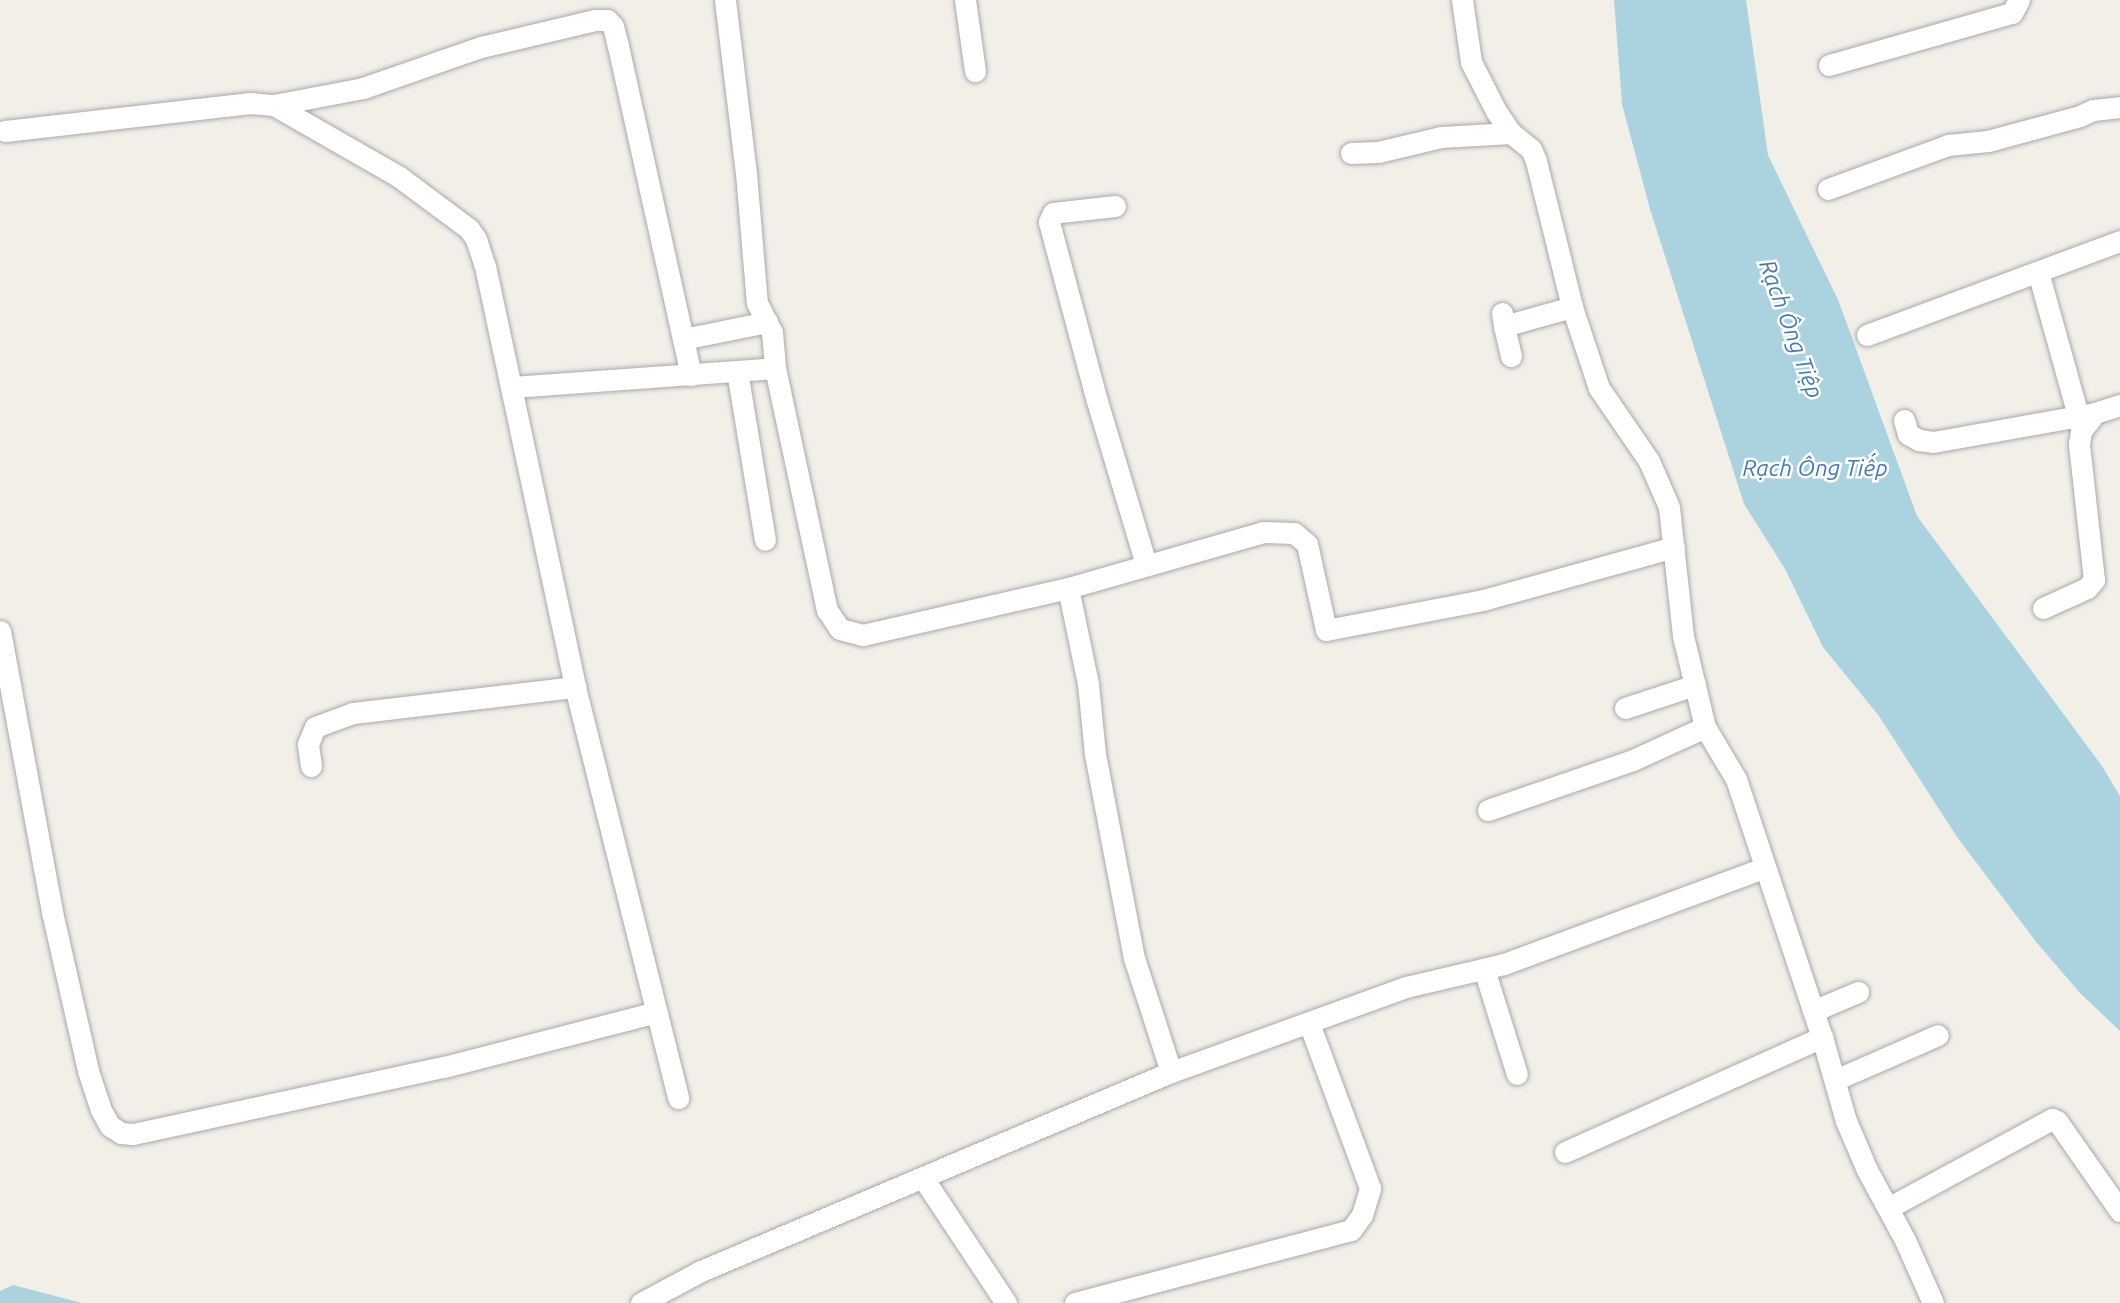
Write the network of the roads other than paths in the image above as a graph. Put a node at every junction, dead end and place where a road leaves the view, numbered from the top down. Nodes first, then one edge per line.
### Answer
1 (724, 0) edge
2 (965, 0) edge
3 (1462, 0) edge
4 (2019, 0) edge
5 (1829, 65) dead end
6 (975, 71) dead end
7 (274, 105) junction
8 (2120, 107) edge
9 (2, 126) edge
10 (1511, 133) junction
11 (1351, 153) dead end
12 (1828, 189) dead end
13 (1115, 206) dead end
14 (2120, 242) edge
15 (2038, 272) junction
16 (1572, 307) junction
17 (769, 327) junction
18 (1867, 335) dead end
19 (683, 339) junction
20 (1511, 356) dead end
21 (775, 368) junction
22 (737, 371) junction
23 (691, 375) junction
24 (512, 387) junction
25 (2120, 405) edge
26 (2087, 414) junction
27 (1904, 420) dead end
28 (765, 540) dead end
29 (1674, 547) junction
30 (1146, 564) junction
31 (1068, 588) junction
32 (2043, 608) dead end
33 (0, 631) edge
34 (1695, 685) junction
35 (575, 687) junction
36 (1625, 708) dead end
37 (1705, 727) junction
38 (311, 766) dead end
39 (1488, 810) dead end
40 (1764, 868) junction
41 (1484, 969) junction
42 (1858, 992) dead end
43 (1813, 1010) junction
44 (656, 1012) junction
45 (1309, 1023) junction
46 (1938, 1035) dead end
47 (1822, 1037) junction
48 (1171, 1072) junction
49 (1517, 1074) dead end
50 (1835, 1080) junction
51 (678, 1097) dead end
52 (1565, 1152) dead end
53 (923, 1178) junction
54 (1888, 1208) junction
55 (2120, 1212) edge
56 (641, 1303) edge
57 (1006, 1303) edge
58 (1075, 1303) edge
59 (1933, 1303) edge

1 - 17 street
2 - 6 street
3 - 10 street
4 - 5 street
7 - 9 street
7 - 19 street
7 - 24 street
8 - 12 street
10 - 11 street
10 - 16 street
13 - 30 street
14 - 15 street
15 - 18 street
15 - 26 street
16 - 20 street
16 - 29 street
17 - 19 street
17 - 21 street
19 - 23 street
21 - 22 street
21 - 31 street
22 - 23 street
22 - 28 street
23 - 24 street
24 - 35 street
25 - 26 street
26 - 27 street
26 - 32 street
29 - 30 street
29 - 34 street
30 - 31 street
31 - 48 street
33 - 44 street
34 - 36 street
34 - 37 street
35 - 38 street
35 - 44 street
37 - 39 street
37 - 40 street
40 - 41 street
40 - 43 street
41 - 45 street
41 - 49 street
42 - 43 street
43 - 47 street
44 - 51 street
45 - 48 street
45 - 58 street
46 - 50 street
47 - 50 street
47 - 52 street
48 - 53 street
50 - 54 street
53 - 56 street
53 - 57 street
54 - 55 street
54 - 59 street

